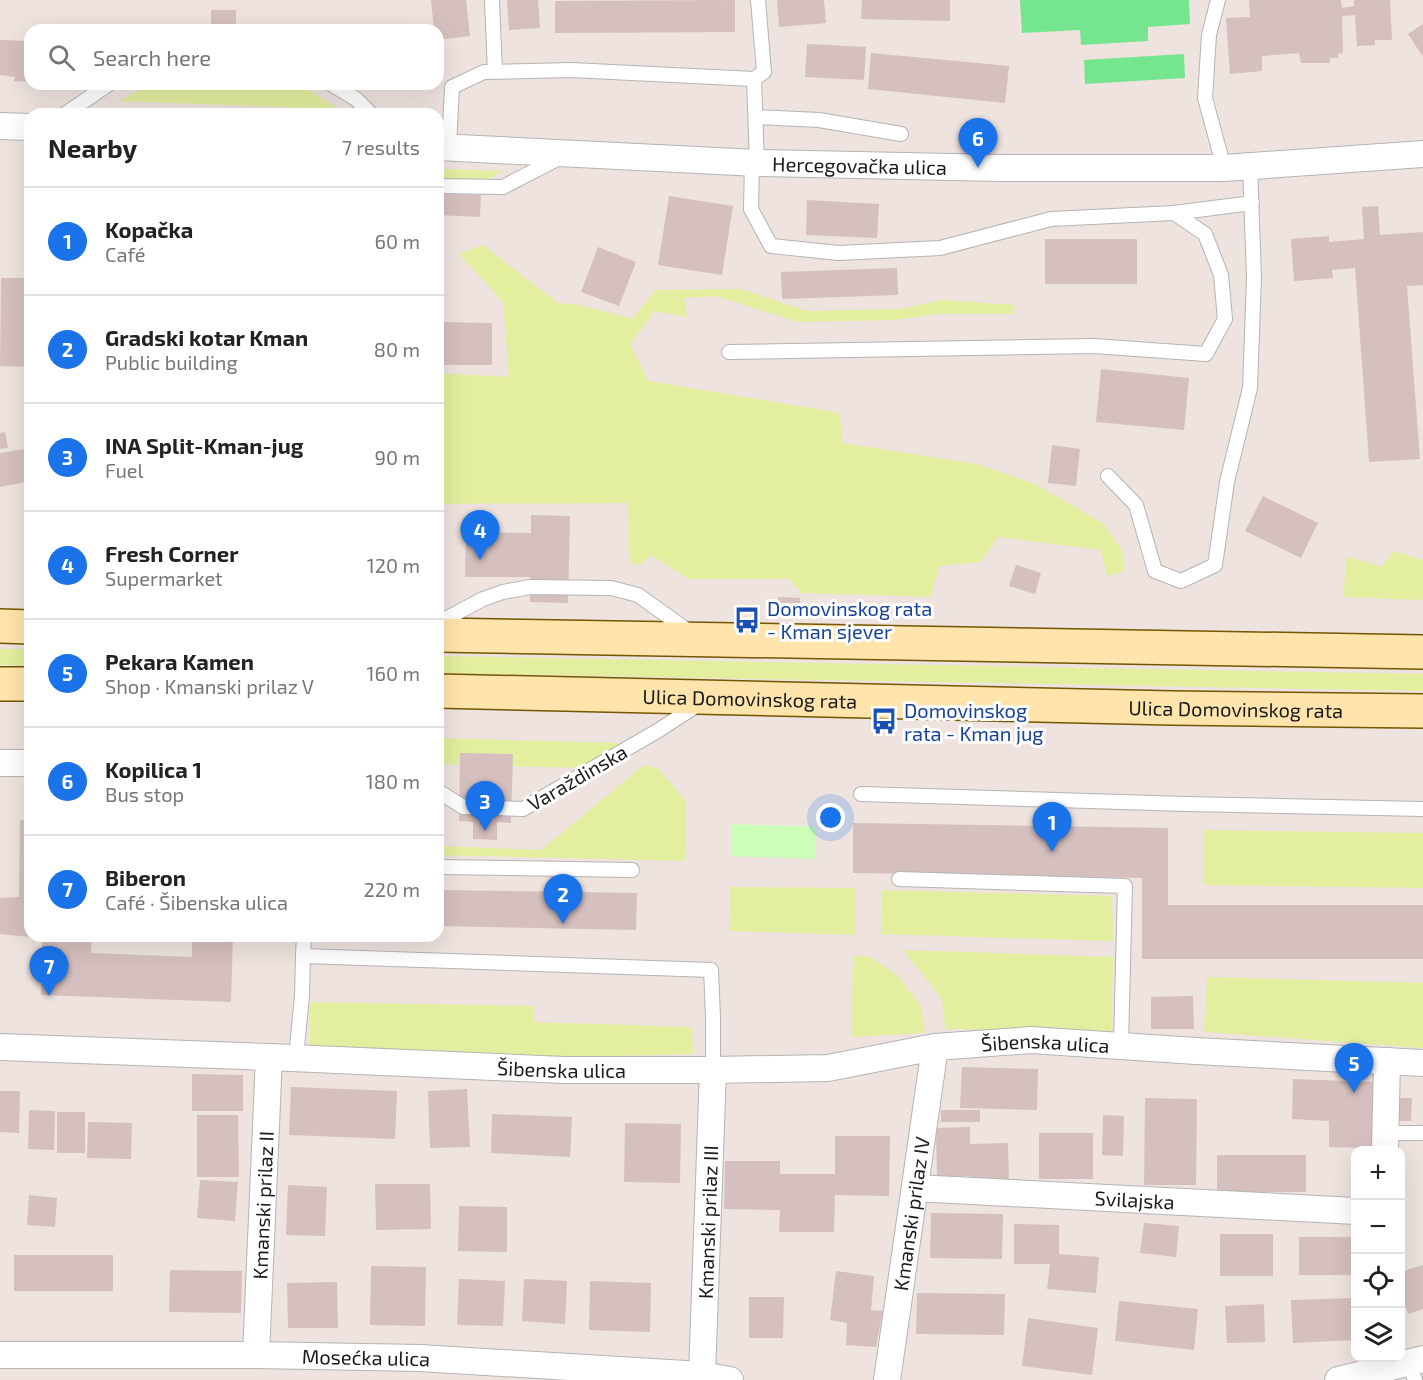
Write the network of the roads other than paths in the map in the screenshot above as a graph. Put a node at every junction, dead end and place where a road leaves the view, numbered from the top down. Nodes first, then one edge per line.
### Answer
1 (492, 0) edge
2 (758, 0) edge
3 (1218, 0) edge
4 (495, 72) junction
5 (754, 79) junction
6 (100, 90) edge
7 (341, 90) edge
8 (73, 108) edge
9 (365, 108) edge
10 (756, 117) junction
11 (0, 126) edge
12 (24, 127) edge
13 (901, 134) dead end
14 (444, 140) edge
15 (444, 147) edge
16 (568, 152) junction
17 (1423, 154) edge
18 (755, 163) junction
19 (1250, 166) junction
20 (1224, 168) junction
21 (444, 186) edge
22 (1252, 203) junction
23 (1174, 213) junction
24 (729, 352) dead end
25 (1107, 476) dead end
26 (444, 620) edge
27 (0, 627) edge
28 (24, 627) edge
29 (444, 635) edge
30 (700, 639) junction
31 (1423, 652) edge
32 (0, 684) edge
33 (24, 684) edge
34 (444, 691) edge
35 (708, 698) junction
36 (1423, 711) edge
37 (0, 763) edge
38 (24, 764) edge
39 (861, 794) dead end
40 (444, 795) edge
41 (1423, 809) edge
42 (444, 867) edge
43 (632, 870) dead end
44 (899, 879) dead end
45 (304, 942) edge
46 (303, 956) junction
47 (1121, 1045) junction
48 (0, 1047) edge
49 (935, 1047) junction
50 (269, 1057) junction
51 (296, 1058) junction
52 (1387, 1061) junction
53 (1423, 1063) edge
54 (713, 1070) junction
55 (1423, 1133) edge
56 (1385, 1142) edge
57 (915, 1188) junction
58 (1351, 1211) edge
59 (0, 1355) edge
60 (256, 1355) junction
61 (1383, 1363) edge
62 (1415, 1367) edge
63 (702, 1375) junction
64 (730, 1380) edge
65 (887, 1380) edge
66 (1338, 1380) edge

1 - 4 lane
2 - 5 lane
3 - 20 lane
4 - 5 lane
4 - 14 lane
5 - 10 lane
6 - 8 lane
7 - 9 lane
10 - 13 lane
10 - 18 lane
11 - 12 street
15 - 16 street, Hercegovačka ulica
16 - 18 street, Hercegovačka ulica
16 - 21 lane
17 - 19 street, Hercegovačka ulica
18 - 20 street, Hercegovačka ulica
18 - 23 lane
19 - 20 street, Hercegovačka ulica
19 - 22 lane
22 - 23 lane
22 - 25 lane
23 - 24 lane
26 - 30 lane
27 - 28 main road
29 - 30 main road
30 - 31 main road
32 - 33 main road
34 - 35 main road, Ulica Domovinskog rata
35 - 36 main road, Ulica Domovinskog rata
35 - 40 lane, Varaždinska
37 - 38 street
39 - 41 lane
42 - 43 lane
44 - 47 lane, Šibenska ulica
45 - 46 lane
46 - 51 lane
46 - 54 lane
47 - 49 street, Šibenska ulica
47 - 52 street, Šibenska ulica
48 - 50 street, Šibenska ulica
49 - 54 street, Šibenska ulica
49 - 57 street, Kmanski prilaz IV
50 - 51 street, Šibenska ulica
50 - 60 street, Kmanski prilaz II
51 - 54 street, Šibenska ulica
52 - 53 street, Šibenska ulica
52 - 56 street
54 - 63 street, Kmanski prilaz III
55 - 56 lane
57 - 58 street, Svilajska
57 - 65 street, Kmanski prilaz IV
59 - 60 street, Mosećka ulica
60 - 63 street, Mosećka ulica
61 - 62 street
61 - 66 street
63 - 64 street, Mosećka ulica

